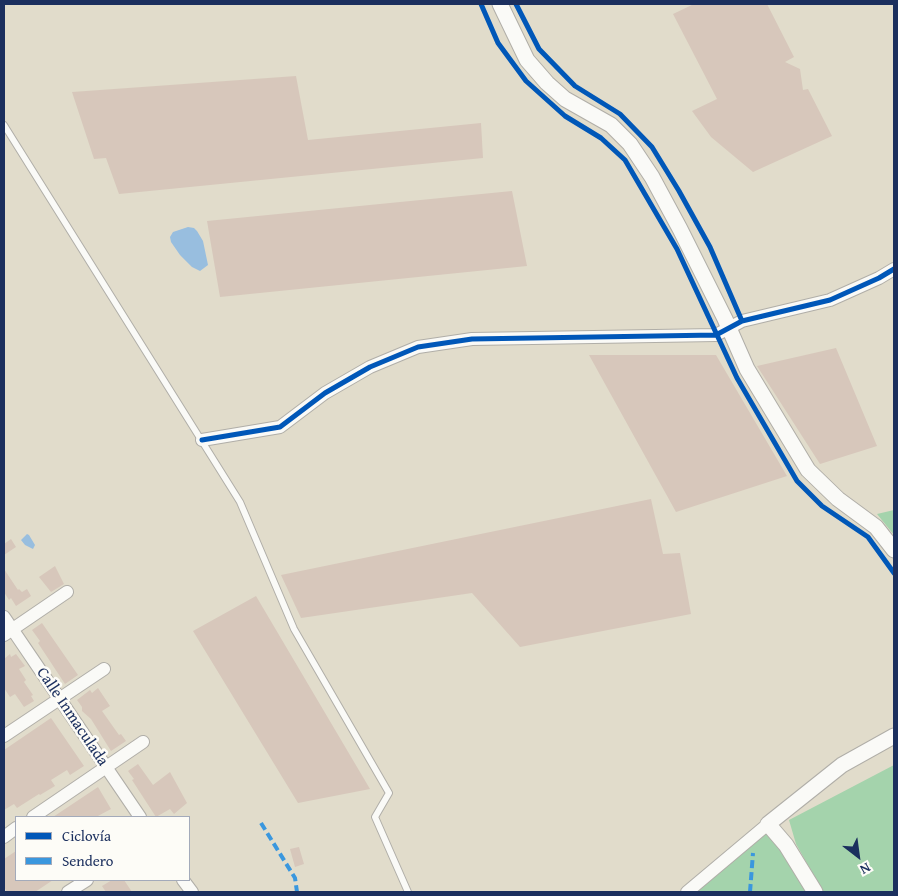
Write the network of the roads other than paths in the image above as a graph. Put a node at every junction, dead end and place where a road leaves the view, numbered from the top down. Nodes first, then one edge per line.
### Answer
1 (500, 4) edge
2 (4, 125) edge
3 (894, 270) edge
4 (728, 328) junction
5 (202, 440) junction
6 (894, 550) edge
7 (67, 592) dead end
8 (4, 617) edge
9 (8, 632) edge
10 (104, 668) dead end
11 (59, 698) junction
12 (4, 736) edge
13 (894, 736) edge
14 (143, 742) dead end
15 (106, 768) junction
16 (34, 816) edge
17 (139, 816) edge
18 (768, 824) junction
19 (15, 829) edge
20 (4, 837) edge
21 (85, 881) edge
22 (184, 881) edge
23 (68, 892) edge
24 (192, 892) edge
25 (408, 892) edge
26 (687, 892) edge
27 (815, 892) edge

1 - 4 street
2 - 5 lane
3 - 4 street
4 - 5 street
4 - 6 street
5 - 25 lane
7 - 9 street
8 - 9 street, Calle Inmaculada
9 - 11 street, Calle Inmaculada
10 - 11 street
11 - 12 street
11 - 15 street, Calle Inmaculada
13 - 18 street
14 - 15 street
15 - 16 street
15 - 17 street, Calle Inmaculada
18 - 26 street
18 - 27 street
19 - 20 street
21 - 23 street
22 - 24 street

